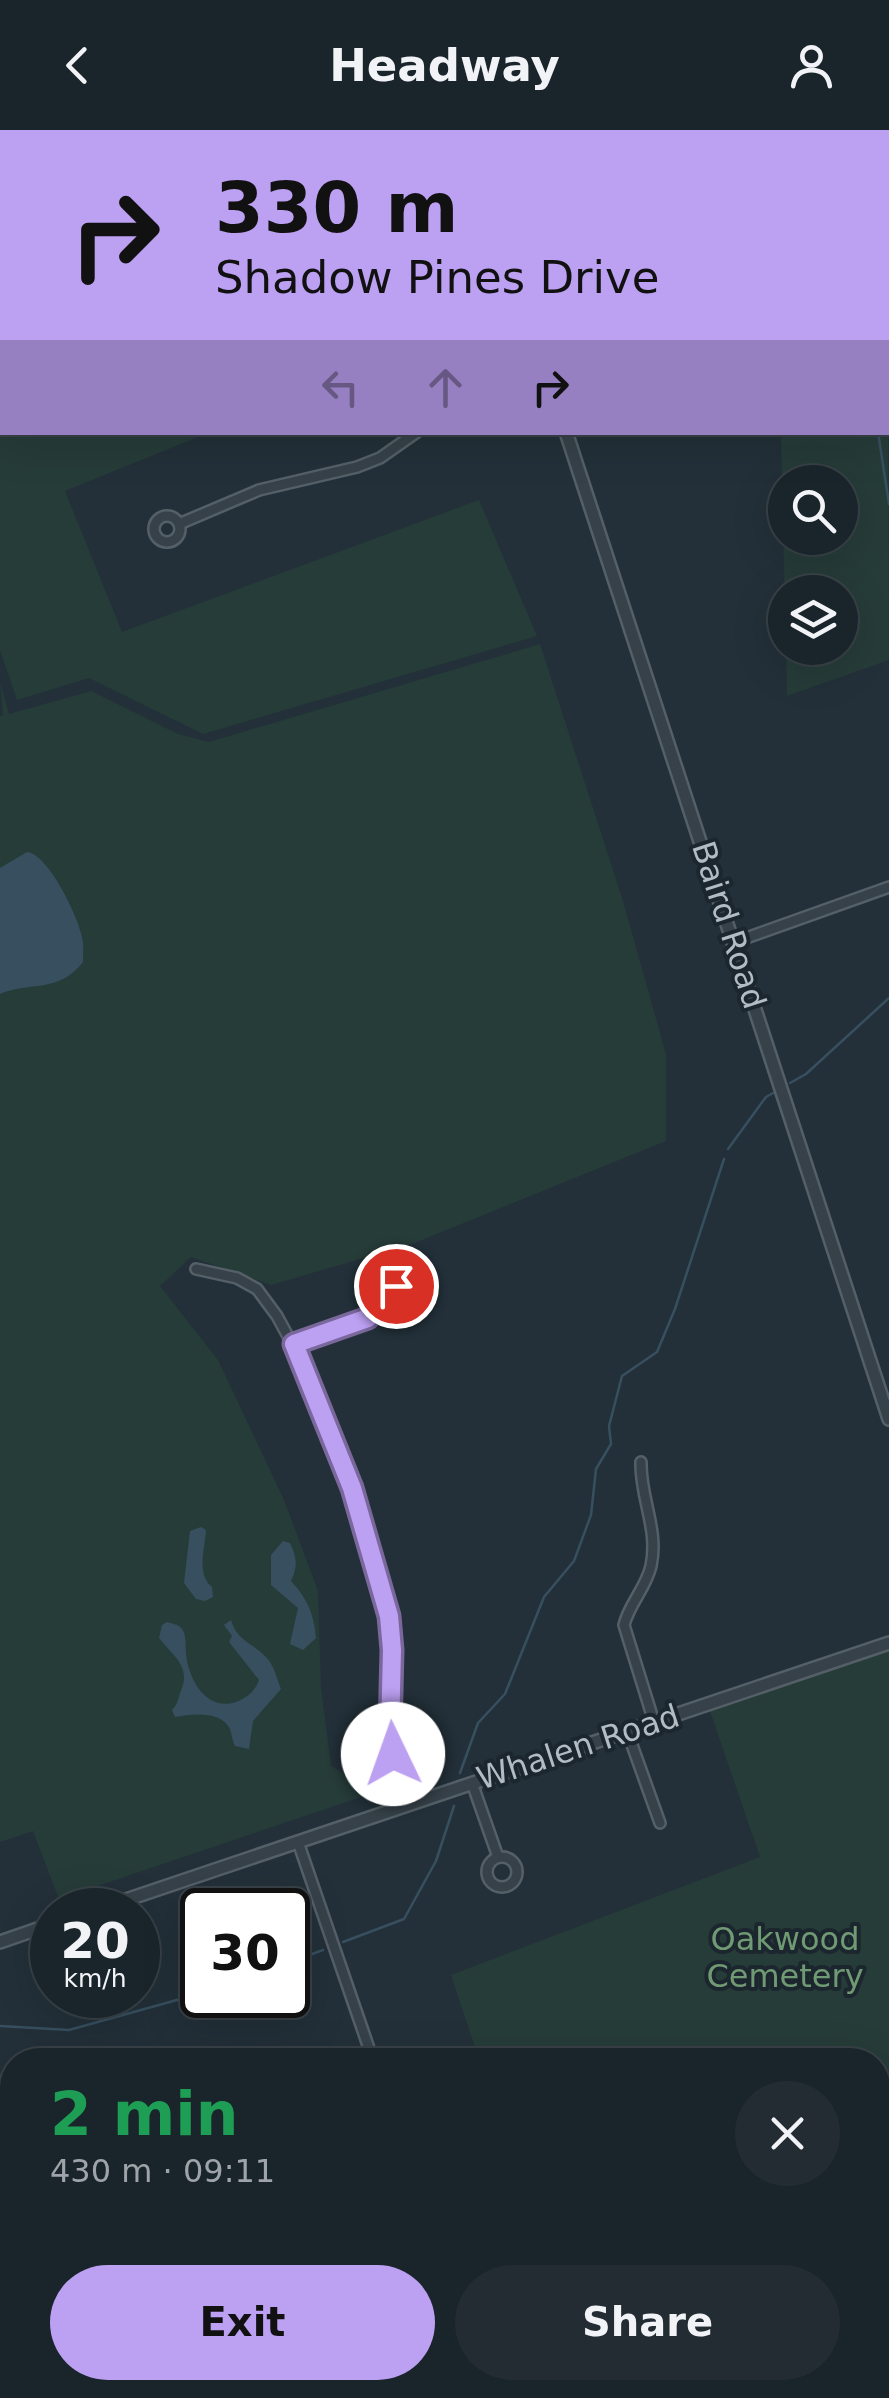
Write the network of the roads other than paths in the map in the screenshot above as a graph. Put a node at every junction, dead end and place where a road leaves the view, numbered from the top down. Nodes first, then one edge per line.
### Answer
1 (413, 435) edge
2 (567, 435) edge
3 (179, 524) dead end
4 (889, 888) edge
5 (735, 942) junction
6 (196, 1269) dead end
7 (396, 1286) dead end
8 (294, 1344) junction
9 (889, 1419) edge
10 (641, 1462) dead end
11 (889, 1643) edge
12 (654, 1722) junction
13 (626, 1731) junction
14 (472, 1783) junction
15 (407, 1805) junction
16 (660, 1822) dead end
17 (298, 1842) junction
18 (498, 1857) dead end
19 (160, 1888) edge
20 (30, 1932) edge
21 (0, 1942) edge
22 (369, 2048) edge

1 - 3 street
2 - 5 street, Baird Road
4 - 5 street
5 - 9 street, Baird Road
6 - 8 street
7 - 8 street
8 - 15 street
10 - 12 street
11 - 12 street, Whalen Road
12 - 13 street, Whalen Road
13 - 14 street, Whalen Road
13 - 16 street
14 - 15 street, Whalen Road
14 - 18 street
15 - 17 street, Whalen Road
17 - 19 street, Whalen Road
17 - 22 street
20 - 21 street

